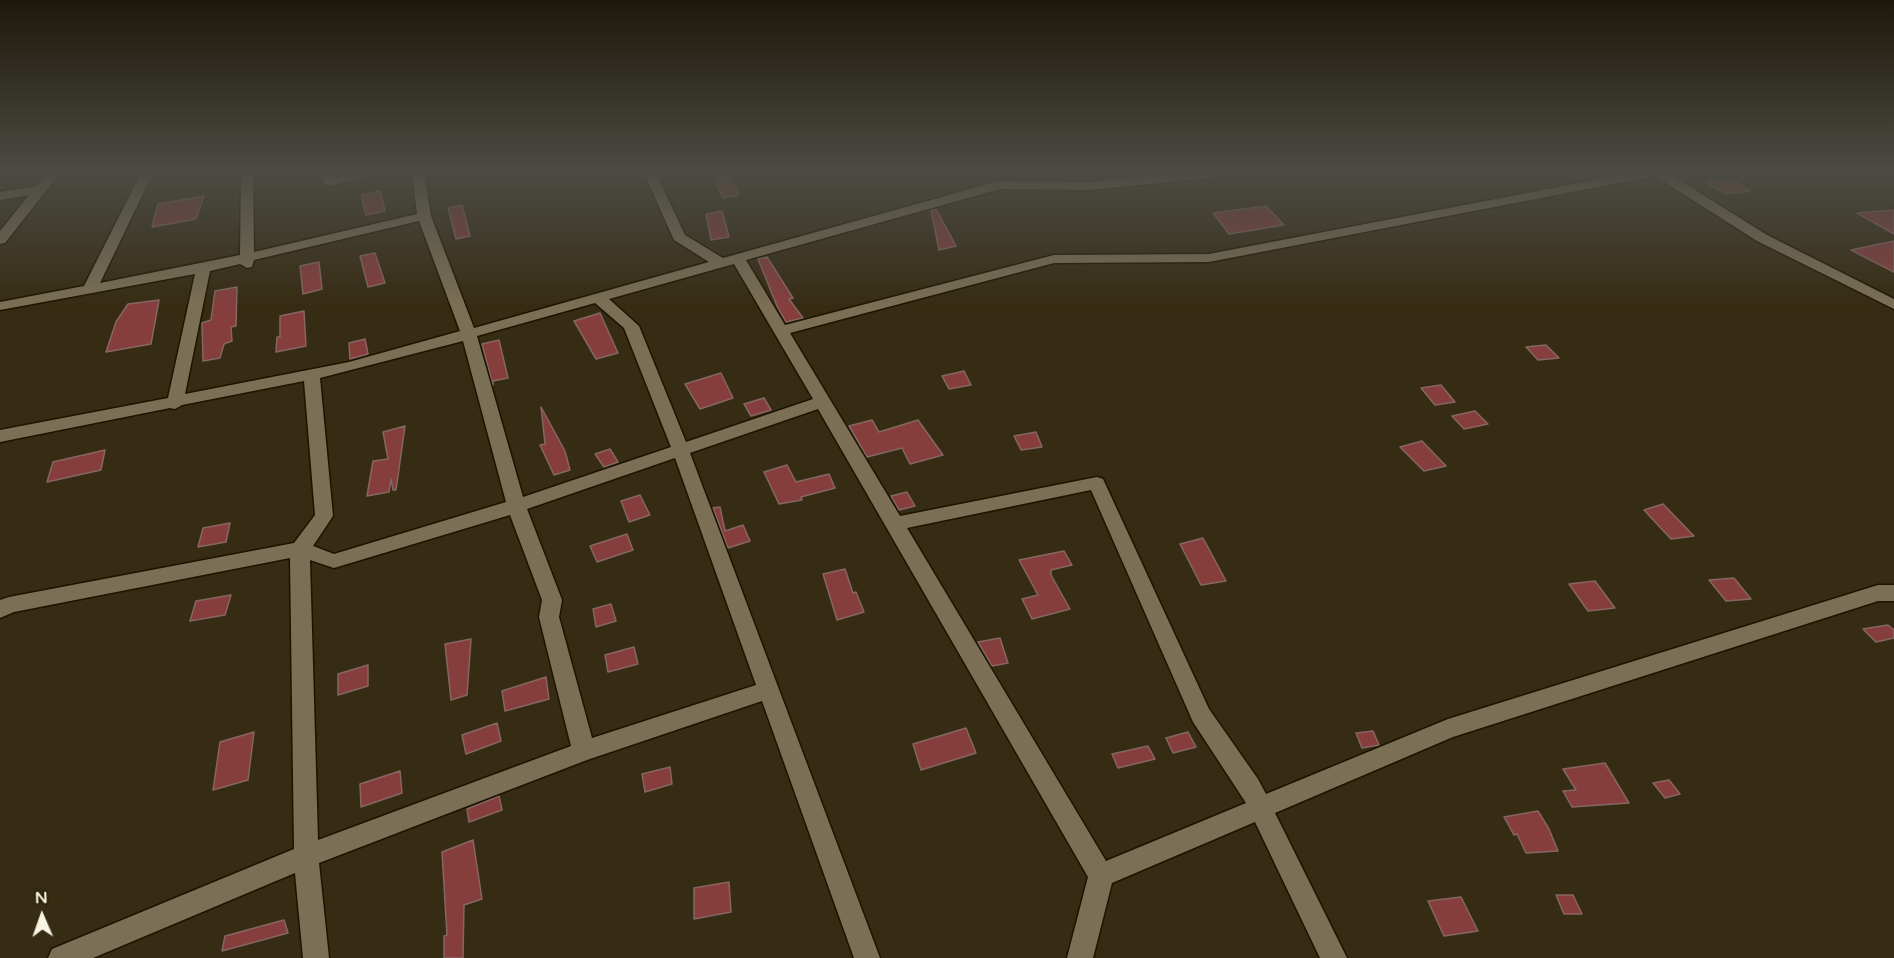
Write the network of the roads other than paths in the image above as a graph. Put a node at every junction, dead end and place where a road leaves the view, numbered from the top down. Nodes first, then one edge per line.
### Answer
1 (18, 218) edge
2 (125, 218) edge
3 (247, 218) edge
4 (417, 218) edge
5 (425, 218) edge
6 (672, 218) edge
7 (883, 218) edge
8 (1419, 218) edge
9 (1730, 218) edge
10 (0, 240) edge
11 (247, 261) junction
12 (729, 261) junction
13 (203, 268) junction
14 (90, 290) junction
15 (598, 298) junction
16 (1894, 305) edge
17 (0, 306) edge
18 (781, 331) junction
19 (469, 335) junction
20 (312, 375) junction
21 (822, 402) junction
22 (175, 404) junction
23 (0, 436) edge
24 (681, 451) junction
25 (516, 506) junction
26 (894, 524) junction
27 (300, 549) junction
28 (1894, 593) edge
29 (0, 610) edge
30 (769, 690) junction
31 (584, 751) junction
32 (1260, 808) junction
33 (306, 856) junction
34 (1101, 875) junction
35 (61, 958) edge
36 (316, 958) edge
37 (867, 958) edge
38 (1080, 958) edge
39 (1334, 958) edge

1 - 10 street
2 - 14 street
3 - 11 street
4 - 11 street
5 - 19 street
6 - 12 street
7 - 12 street
8 - 18 street
9 - 16 street
11 - 13 street
12 - 15 street
12 - 18 street
13 - 14 street
13 - 22 street
14 - 17 street
15 - 19 street
15 - 24 street
18 - 21 street
19 - 20 street
19 - 25 street
20 - 22 street
20 - 27 street
21 - 24 street
21 - 26 street
22 - 23 street
24 - 25 street
24 - 30 street
25 - 27 street
25 - 31 street
26 - 32 street
26 - 34 street
27 - 29 street
27 - 33 street
28 - 32 street
30 - 31 street
30 - 37 street
31 - 33 street
32 - 34 street
32 - 39 street
33 - 35 street
33 - 36 street
34 - 38 street

